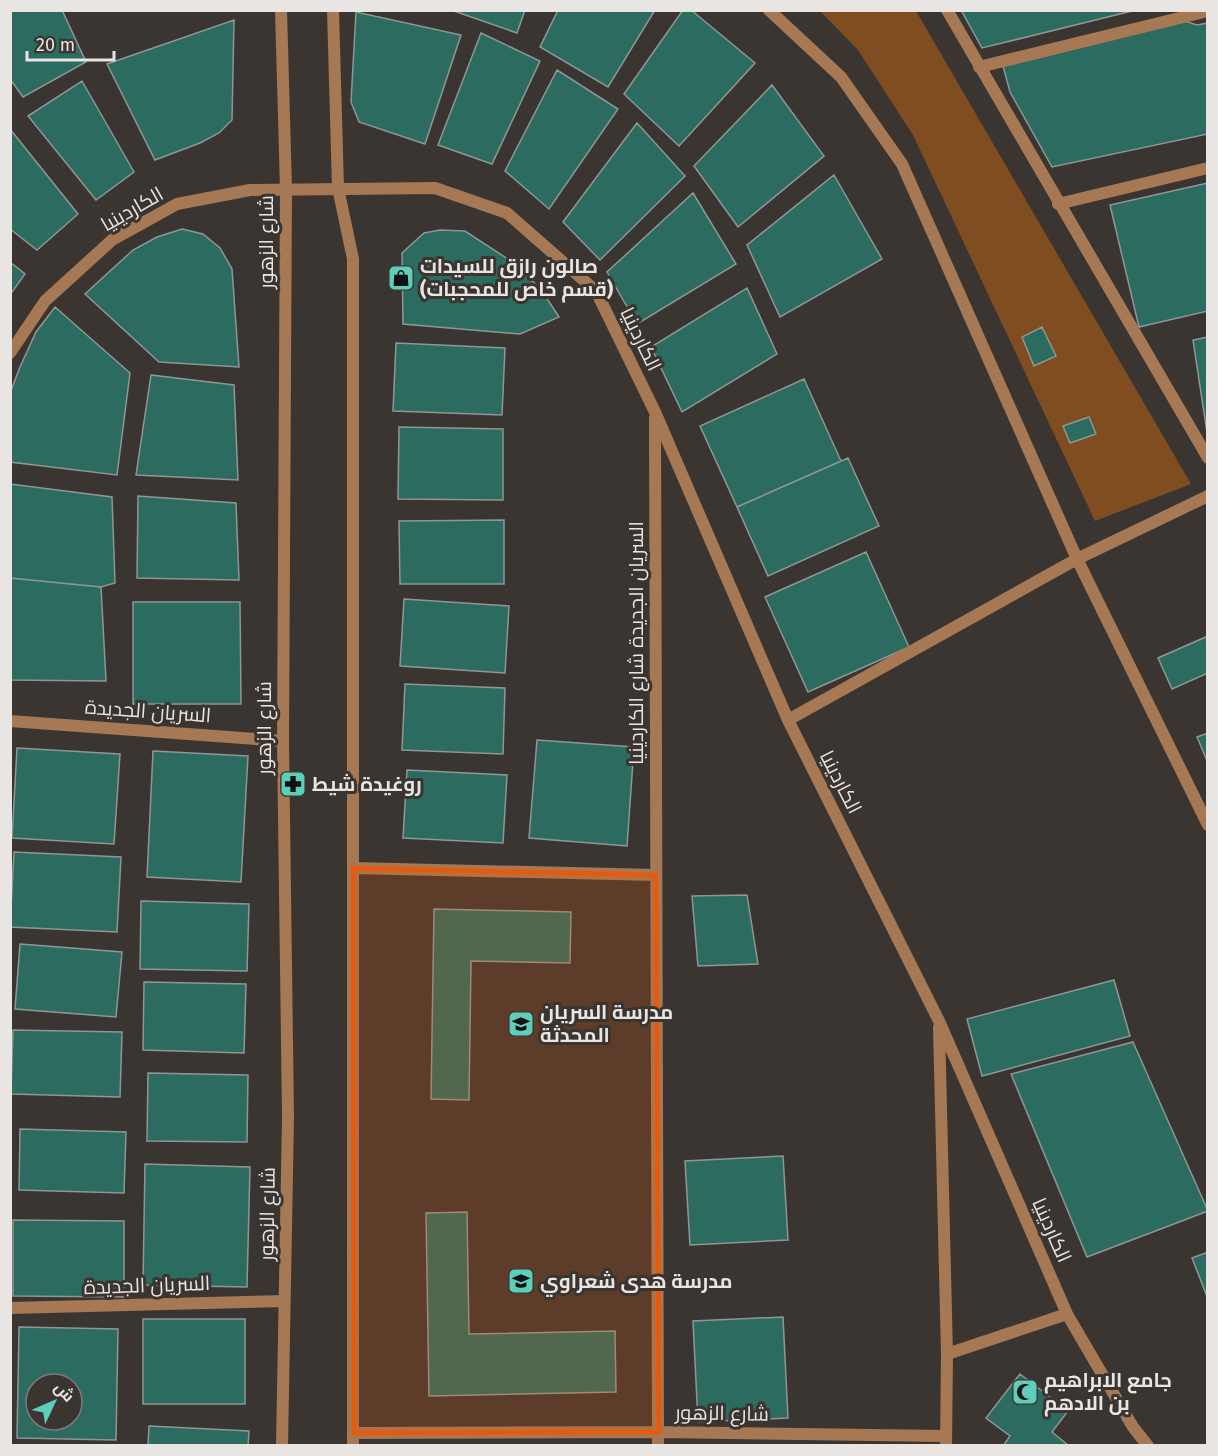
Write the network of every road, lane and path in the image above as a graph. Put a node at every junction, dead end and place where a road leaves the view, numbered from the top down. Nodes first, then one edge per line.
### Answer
1 (280, 10) edge
2 (333, 10) edge
3 (769, 10) edge
4 (947, 10) edge
5 (1208, 11) edge
6 (979, 67) junction
7 (1208, 168) edge
8 (338, 188) junction
9 (286, 189) junction
10 (1058, 204) junction
11 (10, 353) edge
12 (654, 412) junction
13 (1208, 458) edge
14 (1208, 496) edge
15 (1077, 559) junction
16 (788, 720) junction
17 (10, 721) edge
18 (283, 741) junction
19 (1208, 825) edge
20 (353, 868) junction
21 (657, 875) junction
22 (939, 1021) junction
23 (284, 1301) junction
24 (10, 1308) edge
25 (1067, 1314) junction
26 (947, 1354) junction
27 (659, 1432) junction
28 (353, 1439) edge
29 (946, 1441) edge
30 (282, 1446) edge
31 (658, 1446) edge
32 (1148, 1446) edge

1 - 9 street, شارع الزهور
2 - 8 street, شارع الزهور
3 - 15 street
4 - 6 street
5 - 6 street
6 - 10 street
7 - 10 street
8 - 9 street, الكاردينيا
8 - 12 street, الكاردينيا
8 - 20 street, شارع الزهور
9 - 11 street, الكاردينيا
9 - 18 street, شارع الزهور
10 - 13 street
12 - 16 street, الكاردينيا
12 - 21 street, السريان الجديدة شارع الكاردينيا
14 - 15 street
15 - 16 street
15 - 19 street
16 - 22 street, الكاردينيا
17 - 18 street, السريان الجديدة
18 - 23 street, شارع الزهور
20 - 21 street
20 - 28 street, شارع الزهور
21 - 27 street, السريان الجديدة شارع الكاردينيا
22 - 25 street, الكاردينيا
22 - 26 street, الكاردينيا
23 - 24 street, السريان الجديدة
23 - 30 street, شارع الزهور
25 - 26 street
25 - 32 street, الكاردينيا
26 - 29 street, الكاردينيا
27 - 28 street, شارع الزهور
27 - 29 street, شارع الزهور
27 - 31 street, السريان الجديدة شارع الكاردينيا

